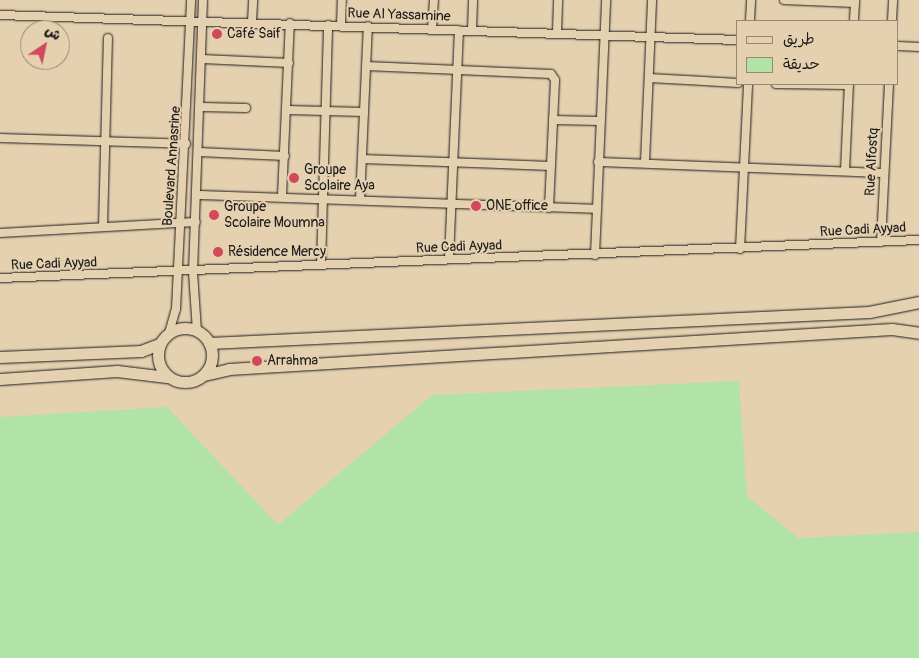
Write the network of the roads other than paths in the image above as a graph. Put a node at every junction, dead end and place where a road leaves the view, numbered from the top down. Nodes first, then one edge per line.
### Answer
1 (191, 0) edge
2 (203, 0) edge
3 (252, 0) edge
4 (342, 0) edge
5 (434, 0) edge
6 (473, 0) edge
7 (558, 0) edge
8 (606, 0) edge
9 (652, 0) edge
10 (752, 0) edge
11 (784, 0) edge
12 (893, 0) edge
13 (855, 1) edge
14 (0, 15) edge
15 (191, 18) junction
16 (203, 19) junction
17 (750, 20) edge
18 (854, 20) edge
19 (892, 20) edge
20 (252, 22) junction
21 (290, 23) junction
22 (328, 25) junction
23 (341, 25) junction
24 (368, 26) junction
25 (432, 28) junction
26 (459, 30) junction
27 (472, 30) junction
28 (557, 32) junction
29 (605, 33) junction
30 (650, 36) junction
31 (108, 38) dead end
32 (736, 40) edge
33 (899, 46) edge
34 (919, 47) edge
35 (202, 59) junction
36 (289, 63) junction
37 (366, 66) junction
38 (456, 70) junction
39 (649, 78) junction
40 (736, 83) edge
41 (748, 85) edge
42 (849, 85) edge
43 (889, 85) edge
44 (201, 107) junction
45 (246, 108) dead end
46 (288, 110) junction
47 (324, 111) junction
48 (364, 112) junction
49 (553, 120) junction
50 (600, 121) junction
51 (0, 138) edge
52 (105, 142) junction
53 (186, 144) junction
54 (198, 152) junction
55 (285, 156) junction
56 (362, 159) junction
57 (451, 162) junction
58 (598, 162) junction
59 (645, 162) junction
60 (551, 166) junction
61 (744, 167) junction
62 (845, 171) junction
63 (884, 173) junction
64 (197, 195) junction
65 (282, 196) junction
66 (321, 198) junction
67 (360, 200) junction
68 (449, 205) junction
69 (549, 208) junction
70 (596, 209) junction
71 (196, 222) junction
72 (180, 223) junction
73 (102, 227) junction
74 (0, 233) edge
75 (919, 240) edge
76 (882, 242) junction
77 (740, 249) junction
78 (595, 255) junction
79 (449, 259) junction
80 (321, 265) junction
81 (177, 272) junction
82 (192, 272) junction
83 (0, 278) edge
84 (914, 304) edge
85 (197, 331) junction
86 (913, 331) edge
87 (169, 333) junction
88 (210, 343) junction
89 (159, 344) junction
90 (0, 357) edge
91 (204, 375) junction
92 (168, 377) junction
93 (0, 379) edge

1 - 15 street, Boulevard Annasrine
2 - 16 street, Boulevard Annasrine
3 - 20 street
4 - 23 street
5 - 25 street
6 - 27 street
7 - 28 street
8 - 29 street
9 - 30 street
10 - 17 street
11 - 13 street
12 - 19 street
13 - 18 street
14 - 15 street, Rue Al Yassamine
15 - 16 street, Rue Al Yassamine
15 - 53 street, Boulevard Annasrine
16 - 20 street, Rue Al Yassamine
16 - 35 street, Boulevard Annasrine
20 - 21 street, Rue Al Yassamine
21 - 22 street, Rue Al Yassamine
21 - 36 street
22 - 23 street, Rue Al Yassamine
22 - 47 street
23 - 24 street, Rue Al Yassamine
24 - 25 street, Rue Al Yassamine
24 - 37 street
25 - 26 street, Rue Al Yassamine
26 - 27 street, Rue Al Yassamine
26 - 38 street
27 - 28 street, Rue Al Yassamine
28 - 29 street, Rue Al Yassamine
29 - 30 street, Rue Al Yassamine
29 - 50 street
30 - 32 street, Rue Al Yassamine
30 - 39 street
31 - 52 street
33 - 34 street
35 - 36 street
35 - 44 street, Boulevard Annasrine
36 - 46 street
37 - 38 street
37 - 48 street
38 - 49 street
38 - 57 street
39 - 40 street
39 - 59 street
41 - 61 street
42 - 62 street
43 - 63 street, Rue Alfostq
44 - 45 street
44 - 54 street, Boulevard Annasrine
46 - 47 street
46 - 55 street
47 - 48 street
47 - 66 street
48 - 56 street
49 - 50 street
49 - 60 street
50 - 58 street
51 - 52 street
52 - 53 street
52 - 73 street
53 - 72 street, Boulevard Annasrine
54 - 55 street
54 - 64 street, Boulevard Annasrine
55 - 65 street
56 - 57 street
56 - 67 street
57 - 60 street
57 - 68 street
58 - 59 street
58 - 70 street
59 - 61 street
60 - 69 street
61 - 62 street
61 - 77 street
62 - 63 street
63 - 76 street, Rue Alfostq
64 - 65 street
64 - 71 street, Boulevard Annasrine
65 - 66 street
66 - 67 street
66 - 80 street
67 - 68 street
68 - 69 street
68 - 79 street
69 - 70 street
70 - 78 street
71 - 72 street
71 - 82 street, Boulevard Annasrine
72 - 73 street
72 - 81 street, Boulevard Annasrine
73 - 74 street
75 - 76 street, Rue Cadi Ayyad
76 - 77 street, Rue Cadi Ayyad
77 - 78 street, Rue Cadi Ayyad
78 - 79 street, Rue Cadi Ayyad
79 - 80 street, Rue Cadi Ayyad
80 - 82 street, Rue Cadi Ayyad
81 - 82 street, Rue Cadi Ayyad
81 - 83 street, Rue Cadi Ayyad
81 - 87 street, Boulevard Annasrine
82 - 85 street, Boulevard Annasrine
84 - 86 main road
84 - 88 main road
85 - 87 main road
85 - 88 main road
86 - 91 main road
87 - 89 main road
88 - 91 main road
89 - 90 main road
89 - 92 main road
91 - 92 main road
92 - 93 main road

